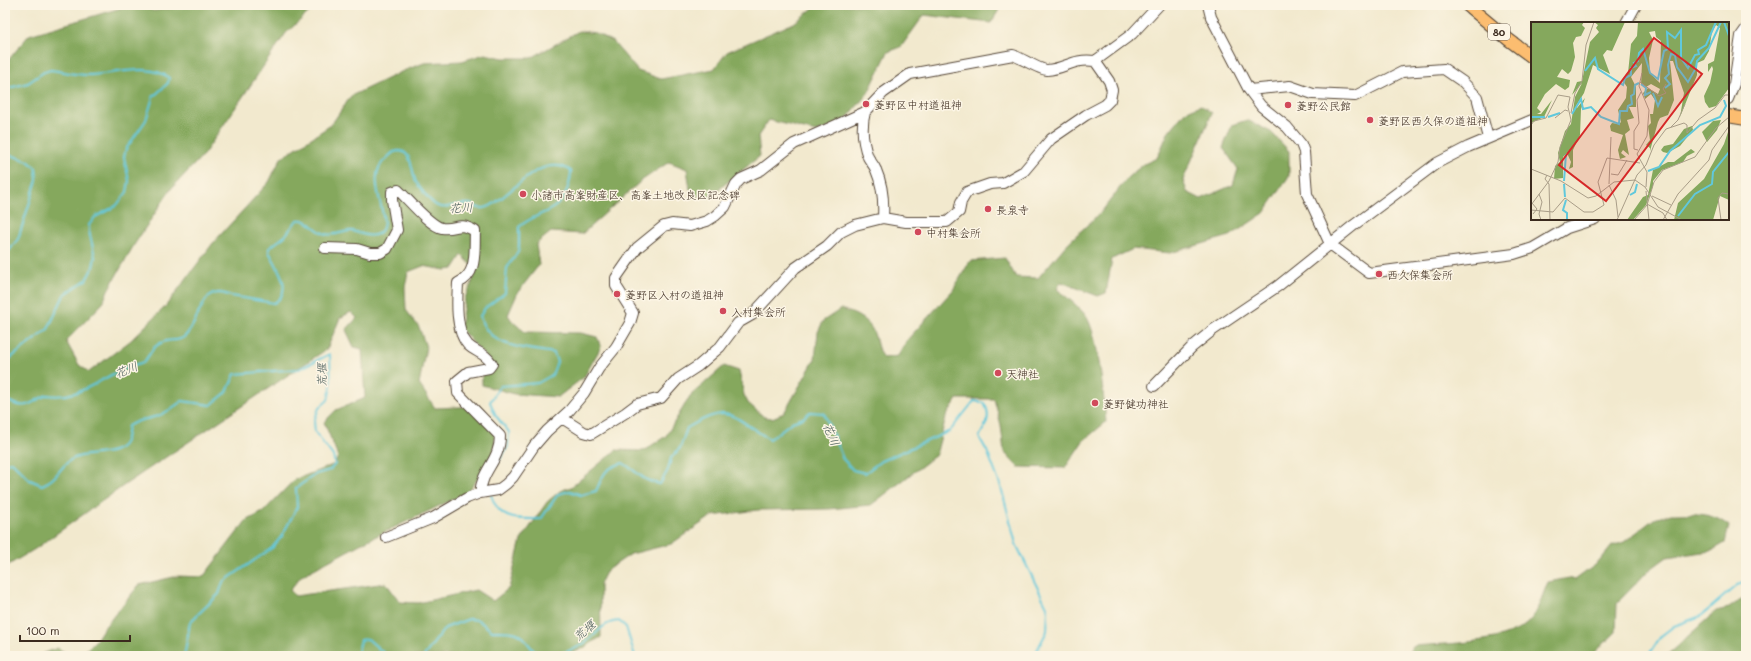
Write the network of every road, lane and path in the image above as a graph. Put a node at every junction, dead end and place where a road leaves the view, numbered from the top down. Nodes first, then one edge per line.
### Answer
1 (1159, 5) edge
2 (1208, 5) edge
3 (1467, 5) edge
4 (1636, 5) edge
5 (1627, 22) edge
6 (1746, 29) edge
7 (1531, 56) edge
8 (1096, 61) junction
9 (1249, 90) junction
10 (1729, 96) edge
11 (865, 112) junction
12 (1729, 116) edge
13 (1746, 119) edge
14 (1531, 120) edge
15 (1488, 138) junction
16 (883, 218) junction
17 (1592, 220) edge
18 (1330, 244) junction
19 (325, 248) dead end
20 (1154, 386) dead end
21 (562, 418) junction
22 (480, 493) junction
23 (386, 537) dead end

1 - 8 street
2 - 9 street
3 - 7 main road, 80
4 - 5 street
6 - 10 street
8 - 11 street
8 - 16 street
9 - 15 street
9 - 18 street
11 - 16 street
11 - 21 street
12 - 13 main road
14 - 15 street
15 - 18 street
16 - 21 street
17 - 18 street
18 - 20 street
19 - 22 street
21 - 22 street
22 - 23 street

